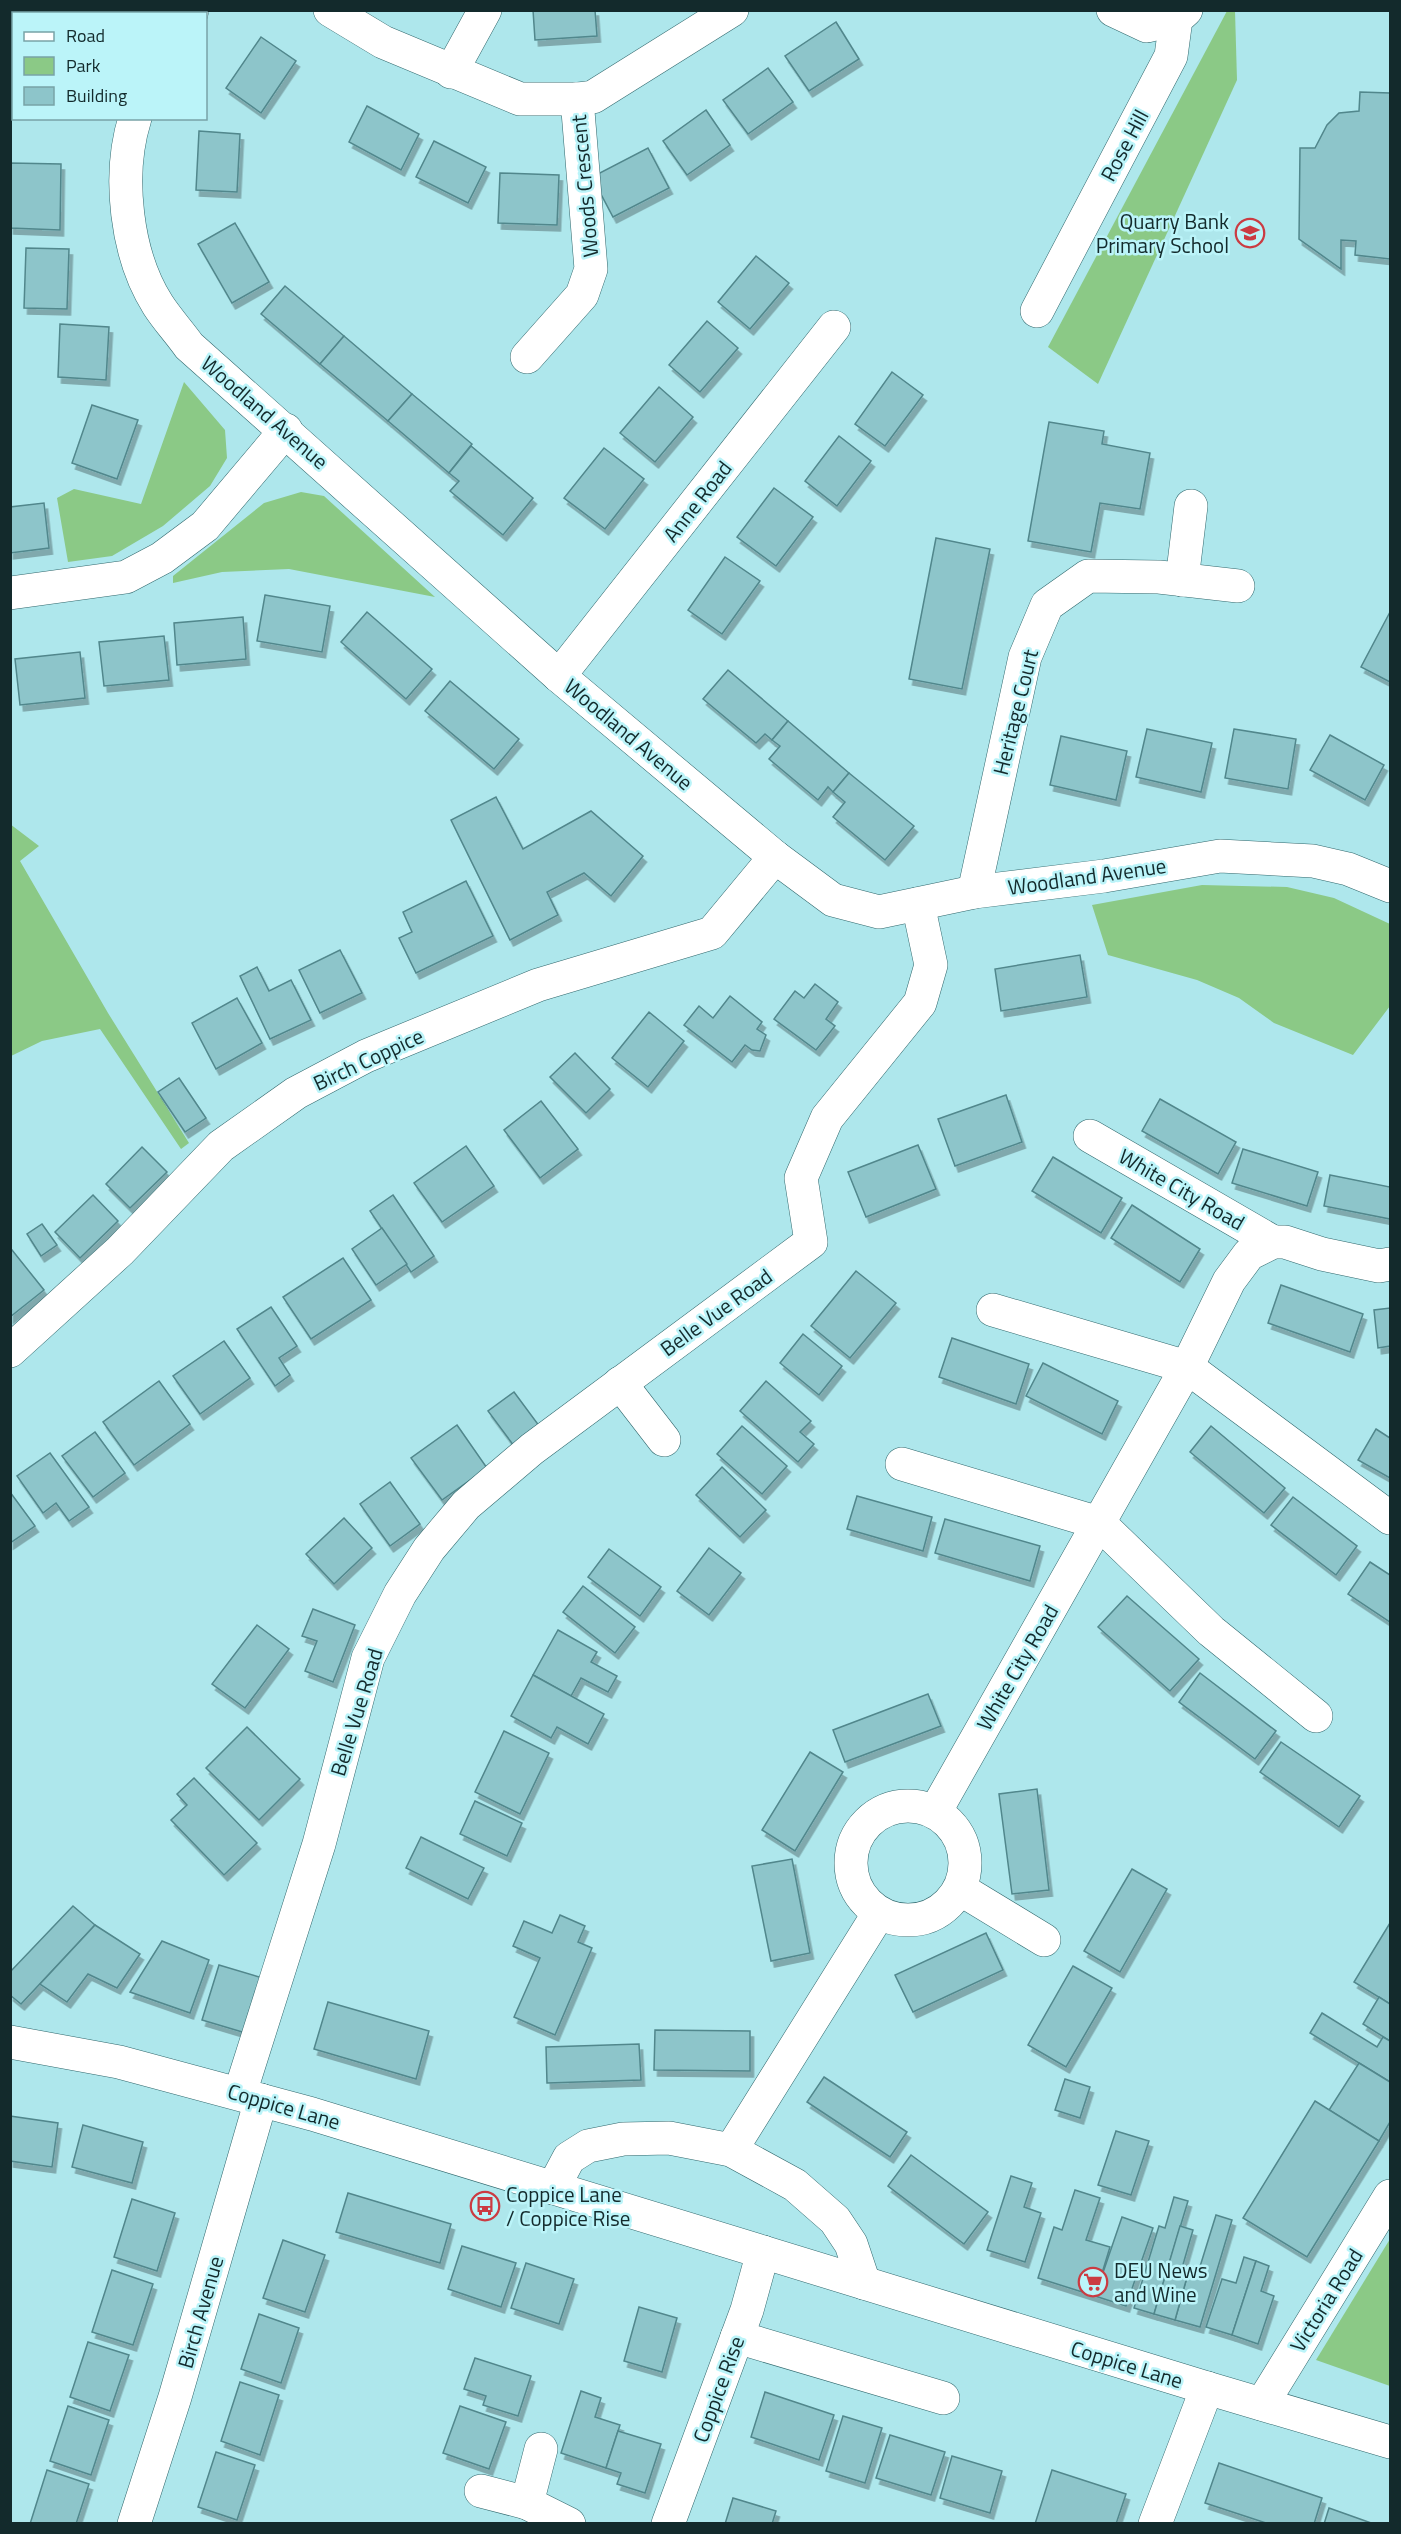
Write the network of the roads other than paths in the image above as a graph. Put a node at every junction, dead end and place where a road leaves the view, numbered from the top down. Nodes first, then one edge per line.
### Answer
1 (330, 10) edge
2 (485, 10) edge
3 (732, 10) edge
4 (1113, 10) edge
5 (1181, 15) edge
6 (451, 72) junction
7 (576, 99) junction
8 (134, 120) edge
9 (1037, 311) dead end
10 (834, 327) dead end
11 (527, 357) dead end
12 (286, 430) junction
13 (1191, 506) dead end
14 (1182, 580) junction
15 (1238, 586) dead end
16 (10, 594) edge
17 (559, 676) junction
18 (775, 856) junction
19 (1390, 886) edge
20 (974, 892) junction
21 (918, 904) junction
22 (1090, 1136) dead end
23 (1273, 1242) junction
24 (1390, 1264) edge
25 (993, 1310) dead end
26 (10, 1351) edge
27 (1187, 1367) junction
28 (620, 1383) junction
29 (664, 1440) dead end
30 (902, 1464) dead end
31 (1390, 1518) edge
32 (1099, 1523) junction
33 (1316, 1716) dead end
34 (935, 1812) junction
35 (960, 1889) junction
36 (879, 1913) junction
37 (1044, 1940) dead end
38 (10, 2042) edge
39 (250, 2097) junction
40 (731, 2150) junction
41 (553, 2188) junction
42 (1390, 2196) edge
43 (763, 2252) junction
44 (864, 2283) junction
45 (737, 2337) junction
46 (1207, 2388) junction
47 (943, 2398) dead end
48 (1262, 2404) junction
49 (1390, 2442) edge
50 (541, 2449) dead end
51 (480, 2491) dead end
52 (527, 2503) junction
53 (134, 2523) edge
54 (569, 2523) edge
55 (668, 2523) edge
56 (1155, 2523) edge

1 - 6 street, Woods Crescent
2 - 6 street
3 - 7 street, Woods Crescent
4 - 5 street
5 - 9 street, Rose Hill
6 - 7 street, Woods Crescent
7 - 11 street, Woods Crescent
8 - 12 street, Woodland Avenue
10 - 17 street, Anne Road
12 - 16 street
12 - 17 street, Woodland Avenue
13 - 14 street
14 - 15 street, Heritage Court
14 - 20 street, Heritage Court
17 - 18 street, Woodland Avenue
18 - 21 street, Woodland Avenue
18 - 26 street, Birch Coppice
19 - 20 street, Woodland Avenue
20 - 21 street, Woodland Avenue
21 - 28 street, Belle Vue Road
22 - 23 street, White City Road
23 - 24 street, White City Road
23 - 27 street, White City Road
25 - 27 street
27 - 31 street
27 - 32 street, White City Road
28 - 29 street
28 - 39 street, Belle Vue Road
30 - 32 street
32 - 33 street
32 - 34 street, White City Road
34 - 35 street
34 - 36 street
35 - 36 street
35 - 37 street
36 - 40 street
38 - 39 street, Coppice Lane
39 - 41 street, Coppice Lane
39 - 53 street, Birch Avenue
40 - 41 street
40 - 44 street
41 - 43 street, Coppice Lane
42 - 48 street, Victoria Road
43 - 44 street, Coppice Lane
43 - 45 street, Coppice Rise
44 - 46 street, Coppice Lane
45 - 47 street
45 - 55 street, Coppice Rise
46 - 48 street, Coppice Lane
46 - 56 street
48 - 49 street, Coppice Lane
50 - 52 street
51 - 52 street
52 - 54 street

